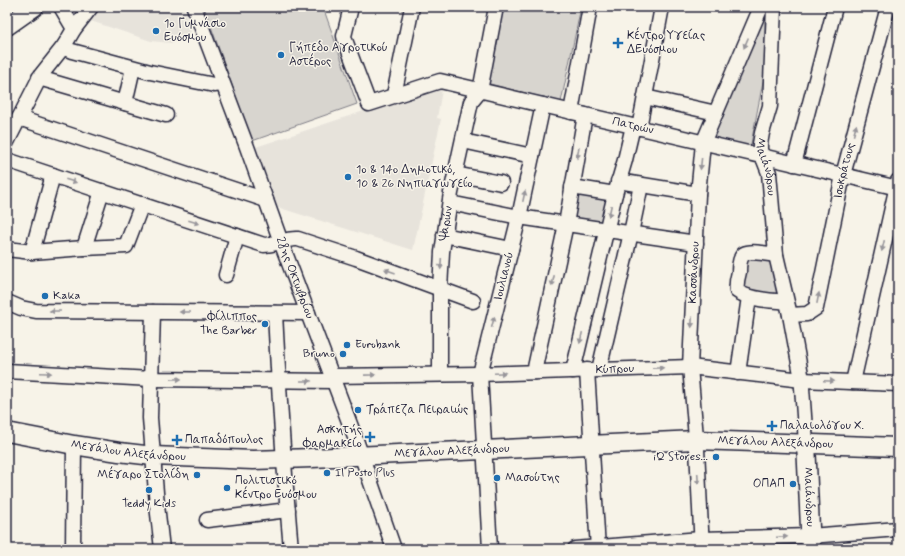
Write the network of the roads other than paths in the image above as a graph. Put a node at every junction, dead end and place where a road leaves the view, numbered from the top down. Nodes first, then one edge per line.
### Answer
1 (33, 7) edge
2 (61, 7) edge
3 (91, 7) edge
4 (194, 7) edge
5 (351, 7) edge
6 (412, 7) edge
7 (493, 7) edge
8 (590, 7) edge
9 (662, 7) edge
10 (761, 7) edge
11 (774, 7) edge
12 (835, 7) edge
13 (888, 7) edge
14 (9, 21) edge
15 (74, 29) junction
16 (64, 46) junction
17 (133, 68) junction
18 (39, 78) junction
19 (222, 84) junction
20 (480, 90) junction
21 (394, 95) junction
22 (645, 97) junction
23 (125, 103) junction
24 (543, 105) junction
25 (571, 112) junction
26 (716, 113) junction
27 (166, 115) dead end
28 (585, 115) junction
29 (18, 118) junction
30 (636, 127) junction
31 (7, 140) edge
32 (463, 141) junction
33 (703, 143) junction
34 (532, 156) junction
35 (763, 157) junction
36 (7, 160) edge
37 (794, 164) junction
38 (455, 174) junction
39 (53, 175) junction
40 (843, 175) junction
41 (501, 183) dead end
42 (641, 184) junction
43 (897, 186) edge
44 (572, 187) junction
45 (616, 188) junction
46 (102, 191) junction
47 (698, 194) junction
48 (266, 200) junction
49 (450, 203) junction
50 (142, 204) junction
51 (519, 217) junction
52 (566, 224) junction
53 (606, 230) junction
54 (632, 233) junction
55 (444, 235) junction
56 (237, 236) junction
57 (281, 242) junction
58 (696, 243) junction
59 (84, 248) junction
60 (7, 249) edge
61 (511, 249) junction
62 (32, 252) junction
63 (776, 255) junction
64 (226, 275) dead end
65 (440, 289) junction
66 (749, 297) junction
67 (473, 301) dead end
68 (7, 302) edge
69 (788, 309) junction
70 (152, 312) junction
71 (275, 313) junction
72 (308, 313) junction
73 (690, 367) junction
74 (586, 370) junction
75 (7, 371) edge
76 (534, 372) junction
77 (738, 373) junction
78 (440, 374) junction
79 (480, 374) junction
80 (332, 378) junction
81 (151, 379) junction
82 (802, 380) junction
83 (278, 381) junction
84 (853, 382) junction
85 (898, 384) edge
86 (7, 432) edge
87 (696, 440) junction
88 (806, 443) junction
89 (591, 444) junction
90 (74, 445) junction
91 (898, 447) edge
92 (484, 449) junction
93 (153, 456) junction
94 (362, 456) junction
95 (284, 459) junction
96 (288, 510) junction
97 (206, 520) dead end
98 (898, 529) edge
99 (811, 542) edge
100 (702, 544) edge
101 (597, 548) edge
102 (73, 549) edge
103 (162, 549) edge
104 (291, 549) edge
105 (394, 549) edge
106 (490, 549) edge
107 (575, 549) edge

1 - 14 main road
2 - 15 street
3 - 15 street
4 - 19 street, 28ης Οκτωβρίου
5 - 21 street, Πατρών
6 - 21 street
7 - 20 street, Ψαρών
8 - 25 street
9 - 22 street
10 -> 26 street, Κασσάνδρου
11 - 35 street, Μαιάνδρου
12 - 37 street
40 -> 13 street, Ισοκράτους
15 - 16 street
16 - 17 street
16 - 18 street
17 - 19 street
17 - 23 street
18 - 23 street
18 - 29 street
19 - 48 street, 28ης Οκτωβρίου
20 - 21 street, Πατρών
20 - 24 street, Πατρών
20 - 32 street, Ψαρών
22 - 26 street
22 - 30 street
23 - 27 street
24 - 25 street, Πατρών
24 - 34 street, Ιουλιανού
25 - 28 street, Πατρών
26 - 33 street, Κασσάνδρου
28 - 30 street, Πατρών
28 -> 44 street
29 - 31 street
29 - 48 street
30 - 33 street, Πατρών
30 - 45 street
32 - 34 street
32 - 38 street, Ψαρών
33 - 35 street, Πατρών
33 -> 47 street, Κασσάνδρου
51 -> 34 street, Ιουλιανού
35 - 37 street, Πατρών
35 - 63 street, Μαιάνδρου
36 - 39 street
37 - 40 street, Πατρών
38 - 41 street
38 - 49 street, Ψαρών
39 -> 46 street
39 - 62 street
40 - 43 street, Πατρών
69 -> 40 street, Ισοκράτους
42 - 45 street
42 - 47 street
42 - 54 street
43 -> 84 street
44 - 45 street
44 - 52 street
45 -> 53 street
46 - 50 street
46 - 59 street
47 - 58 street, Κασσάνδρου
48 - 57 street, 28ης Οκτωβρίου
49 - 51 street
49 - 55 street, Ψαρών
50 -> 56 street
50 - 59 street
51 - 52 street
51 - 61 street, Ιουλιανού
52 - 53 street
52 -> 76 street
53 - 54 street
53 -> 74 street
54 - 58 street
54 - 74 street
55 - 61 street
55 -> 65 street, Ψαρών
56 - 57 street
56 - 64 street
65 -> 57 street
57 - 72 street, 28ης Οκτωβρίου
58 -> 73 street, Κασσάνδρου
59 - 62 street
60 - 62 street
79 -> 61 street, Ιουλιανού
63 - 66 street
63 - 69 street, Μαιάνδρου
65 - 67 street
65 - 78 street, Ψαρών
66 - 69 street
66 - 77 street
70 -> 68 street
69 - 82 street, Μαιάνδρου
71 -> 70 street
70 - 81 street
71 - 72 street
71 - 83 street
72 - 80 street, 28ης Οκτωβρίου
74 -> 73 street, Κύπρου
73 - 77 street, Κύπρου
73 - 87 street, Κασσάνδρου
74 - 76 street, Κύπρου
74 - 89 street
75 -> 81 street, Κύπρου
79 -> 76 street, Κύπρου
77 - 82 street, Κύπρου
78 - 79 street, Κύπρου
80 -> 78 street, Κύπρου
79 - 92 street, Ιουλιανού
83 -> 80 street, Κύπρου
80 - 94 street, 28ης Οκτωβρίου
81 -> 83 street, Κύπρου
81 - 93 street
82 -> 84 street, Κύπρου
82 - 88 street, Μαιάνδρου
83 - 95 street
84 - 85 street, Κύπρου
86 - 90 main road, Μεγάλου Αλεξάνδρου
87 - 88 main road, Μεγάλου Αλεξάνδρου
87 - 89 main road, Μεγάλου Αλεξάνδρου
87 -> 100 street, Κασσάνδρου
88 - 91 main road, Μεγάλου Αλεξάνδρου
88 - 99 main road, Μαιάνδρου
89 - 92 main road, Μεγάλου Αλεξάνδρου
89 - 101 street
90 - 93 main road, Μεγάλου Αλεξάνδρου
90 - 102 street
92 - 94 main road, Μεγάλου Αλεξάνδρου
92 - 106 street, Ιουλιανού
93 - 95 main road, Μεγάλου Αλεξάνδρου
93 - 103 street
94 - 95 main road, Μεγάλου Αλεξάνδρου
94 - 105 street, 28ης Οκτωβρίου
95 - 96 street
96 - 97 street
96 - 104 street
98 - 99 street
100 -> 99 street
100 - 101 street
101 - 107 street

